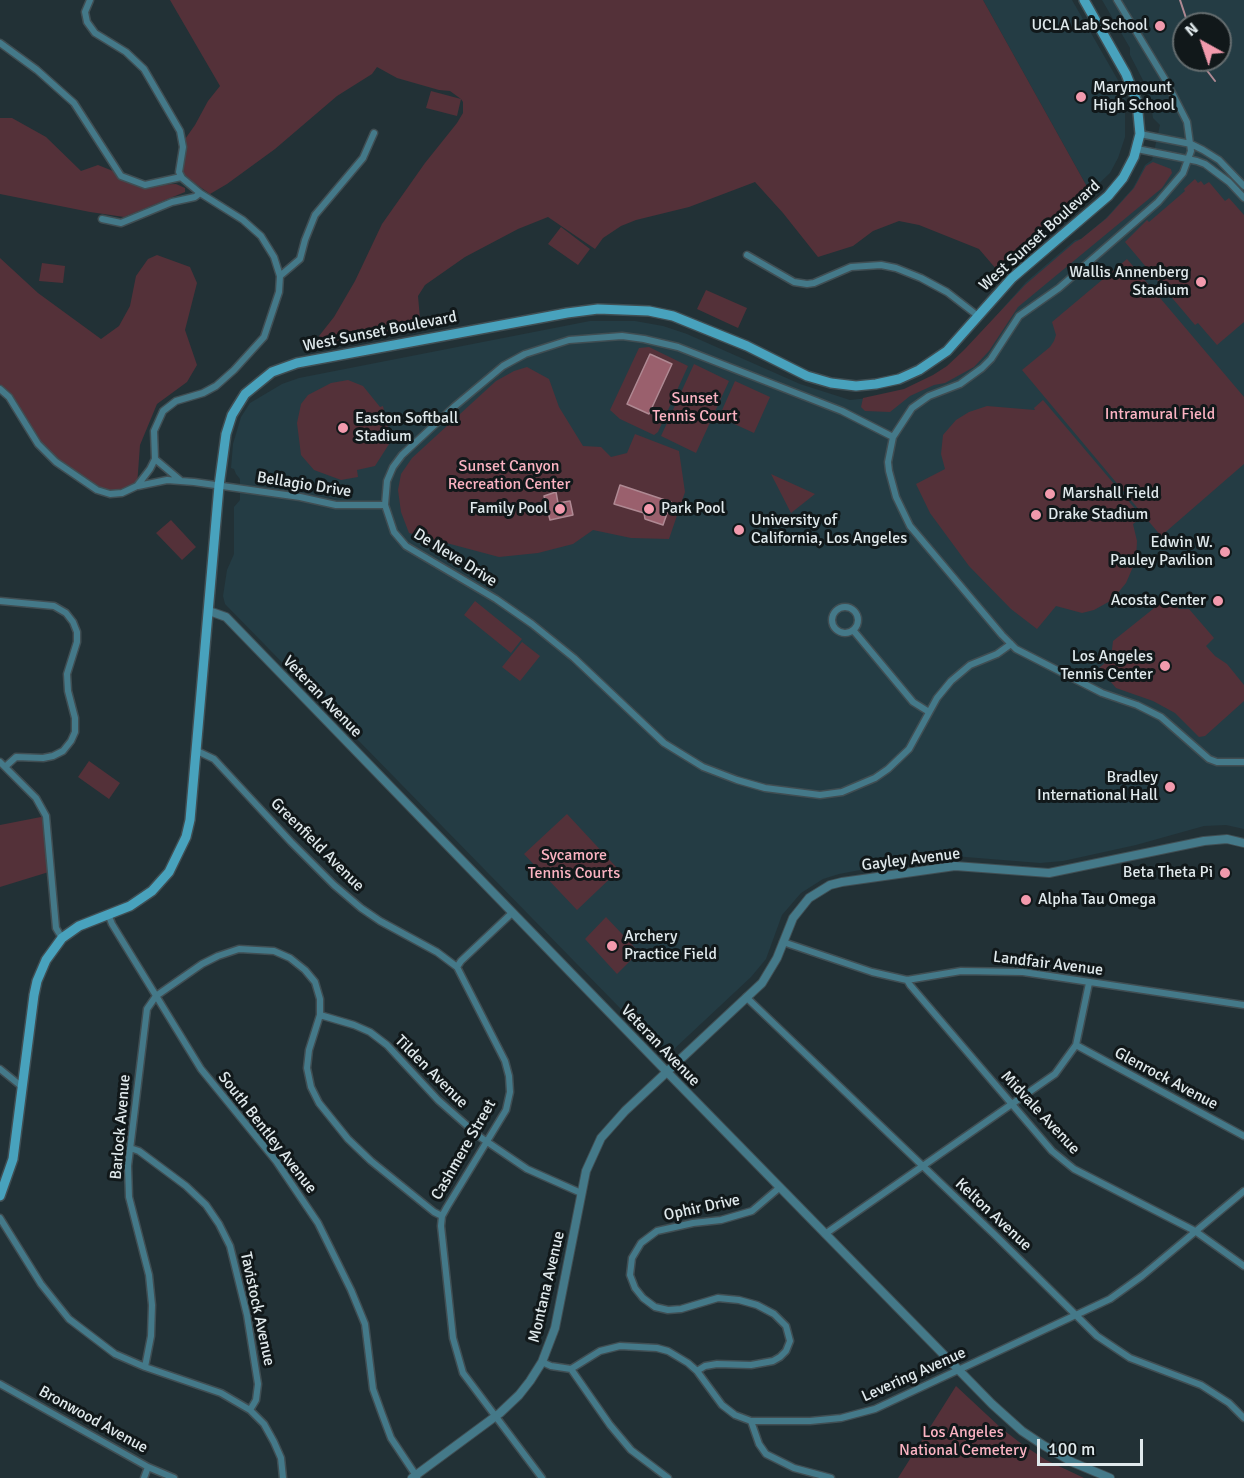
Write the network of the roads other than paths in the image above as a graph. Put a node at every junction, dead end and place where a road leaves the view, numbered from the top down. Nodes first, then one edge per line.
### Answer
1 (90, 0) edge
2 (1084, 0) edge
3 (1117, 0) edge
4 (0, 43) edge
5 (374, 133) dead end
6 (1140, 134) junction
7 (1191, 144) junction
8 (1137, 149) junction
9 (1189, 159) junction
10 (181, 177) junction
11 (1244, 186) edge
12 (200, 193) junction
13 (1244, 198) edge
14 (102, 219) dead end
15 (747, 255) dead end
16 (280, 276) junction
17 (978, 316) junction
18 (0, 389) edge
19 (893, 437) junction
20 (154, 459) junction
21 (180, 480) junction
22 (137, 486) junction
23 (219, 486) junction
24 (385, 505) junction
25 (0, 601) edge
26 (209, 610) junction
27 (853, 630) junction
28 (1011, 644) junction
29 (929, 712) junction
30 (197, 752) junction
31 (1244, 762) edge
32 (3, 764) edge
33 (1244, 843) edge
34 (512, 913) junction
35 (108, 914) junction
36 (62, 939) junction
37 (783, 942) junction
38 (457, 967) junction
39 (907, 980) junction
40 (1089, 983) junction
41 (156, 996) junction
42 (746, 997) junction
43 (1244, 1005) edge
44 (320, 1015) junction
45 (1076, 1045) junction
46 (0, 1069) edge
47 (667, 1072) junction
48 (21, 1086) junction
49 (1012, 1106) junction
50 (1244, 1136) edge
51 (487, 1142) junction
52 (130, 1148) junction
53 (922, 1167) junction
54 (779, 1188) junction
55 (1244, 1191) edge
56 (581, 1193) junction
57 (0, 1196) edge
58 (442, 1216) junction
59 (0, 1218) edge
60 (1195, 1231) junction
61 (825, 1234) junction
62 (1244, 1266) edge
63 (1077, 1316) junction
64 (542, 1362) junction
65 (145, 1367) junction
66 (571, 1369) junction
67 (697, 1371) junction
68 (958, 1371) junction
69 (0, 1383) edge
70 (250, 1410) junction
71 (495, 1417) junction
72 (1244, 1418) edge
73 (751, 1422) junction
74 (148, 1467) junction
75 (415, 1477) edge
76 (144, 1478) edge
77 (174, 1478) edge
78 (283, 1478) edge
79 (542, 1478) edge
80 (668, 1478) edge
81 (831, 1478) edge
82 (1110, 1478) edge

1 - 10 street
2 - 6 main road, West Sunset Boulevard
3 - 7 street
4 - 10 street
5 - 16 street
6 - 7 street
6 - 8 main road, West Sunset Boulevard
7 - 9 street
7 - 11 street
8 - 9 street
8 - 17 main road, West Sunset Boulevard
9 - 13 street
9 - 19 street
10 - 12 street
12 - 14 street
12 - 16 street
15 - 17 street
16 - 20 street
17 - 23 main road, West Sunset Boulevard
18 - 22 street, Bellagio Drive
19 - 24 street, De Neve Drive
19 - 28 street
20 - 21 street
20 - 22 street
21 - 22 street, Bellagio Drive
21 - 23 street, Bellagio Drive
23 - 24 street, Bellagio Drive
23 - 26 main road, West Sunset Boulevard
24 - 29 street, De Neve Drive
25 - 32 street
26 - 30 main road, West Sunset Boulevard
26 - 34 street, Veteran Avenue
27 - 27 street
27 - 29 street
28 - 29 street, De Neve Drive
28 - 31 street
30 - 35 main road, West Sunset Boulevard
30 - 38 street, Greenfield Avenue
32 - 36 street
33 - 37 street, Gayley Avenue
34 - 38 street
34 - 47 street, Veteran Avenue
35 - 36 main road, West Sunset Boulevard
35 - 41 street, South Bentley Avenue
36 - 48 main road, West Sunset Boulevard
37 - 39 street, Landfair Avenue
37 - 42 street, Gayley Avenue
38 - 51 street, Cashmere Street
39 - 40 street, Landfair Avenue
39 - 49 street, Midvale Avenue
40 - 43 street, Landfair Avenue
40 - 45 street
41 - 44 street
41 - 52 street, Barlock Avenue
41 - 75 street, South Bentley Avenue
42 - 47 street, Gayley Avenue
42 - 53 street, Kelton Avenue
44 - 51 street, Tilden Avenue
44 - 58 street
45 - 49 street
45 - 50 street, Glenrock Avenue
46 - 48 street
47 - 54 street, Veteran Avenue
47 - 56 street, Montana Avenue
48 - 57 main road, West Sunset Boulevard
49 - 53 street
49 - 60 street, Midvale Avenue
51 - 56 street, Tilden Avenue
51 - 58 street, Cashmere Street
52 - 65 street, Barlock Avenue
52 - 70 street, Tavistock Avenue
53 - 61 street
53 - 63 street, Kelton Avenue
54 - 61 street, Veteran Avenue
54 - 67 street, Ophir Drive
55 - 60 street, Levering Avenue
56 - 64 street, Montana Avenue
58 - 71 street, Cashmere Street
59 - 65 street
60 - 62 street, Midvale Avenue
60 - 63 street, Levering Avenue
61 - 68 street, Veteran Avenue
63 - 68 street, Levering Avenue
63 - 72 street, Kelton Avenue
64 - 66 street
64 - 71 street, Montana Avenue
65 - 70 street
66 - 67 street
66 - 80 street
67 - 73 street
68 - 73 street, Levering Avenue
68 - 82 street, Veteran Avenue
69 - 74 street, Bronwood Avenue
70 - 78 street
71 - 75 street, Montana Avenue
71 - 79 street, Cashmere Street
73 - 81 street
74 - 76 street
74 - 77 street, Bronwood Avenue

